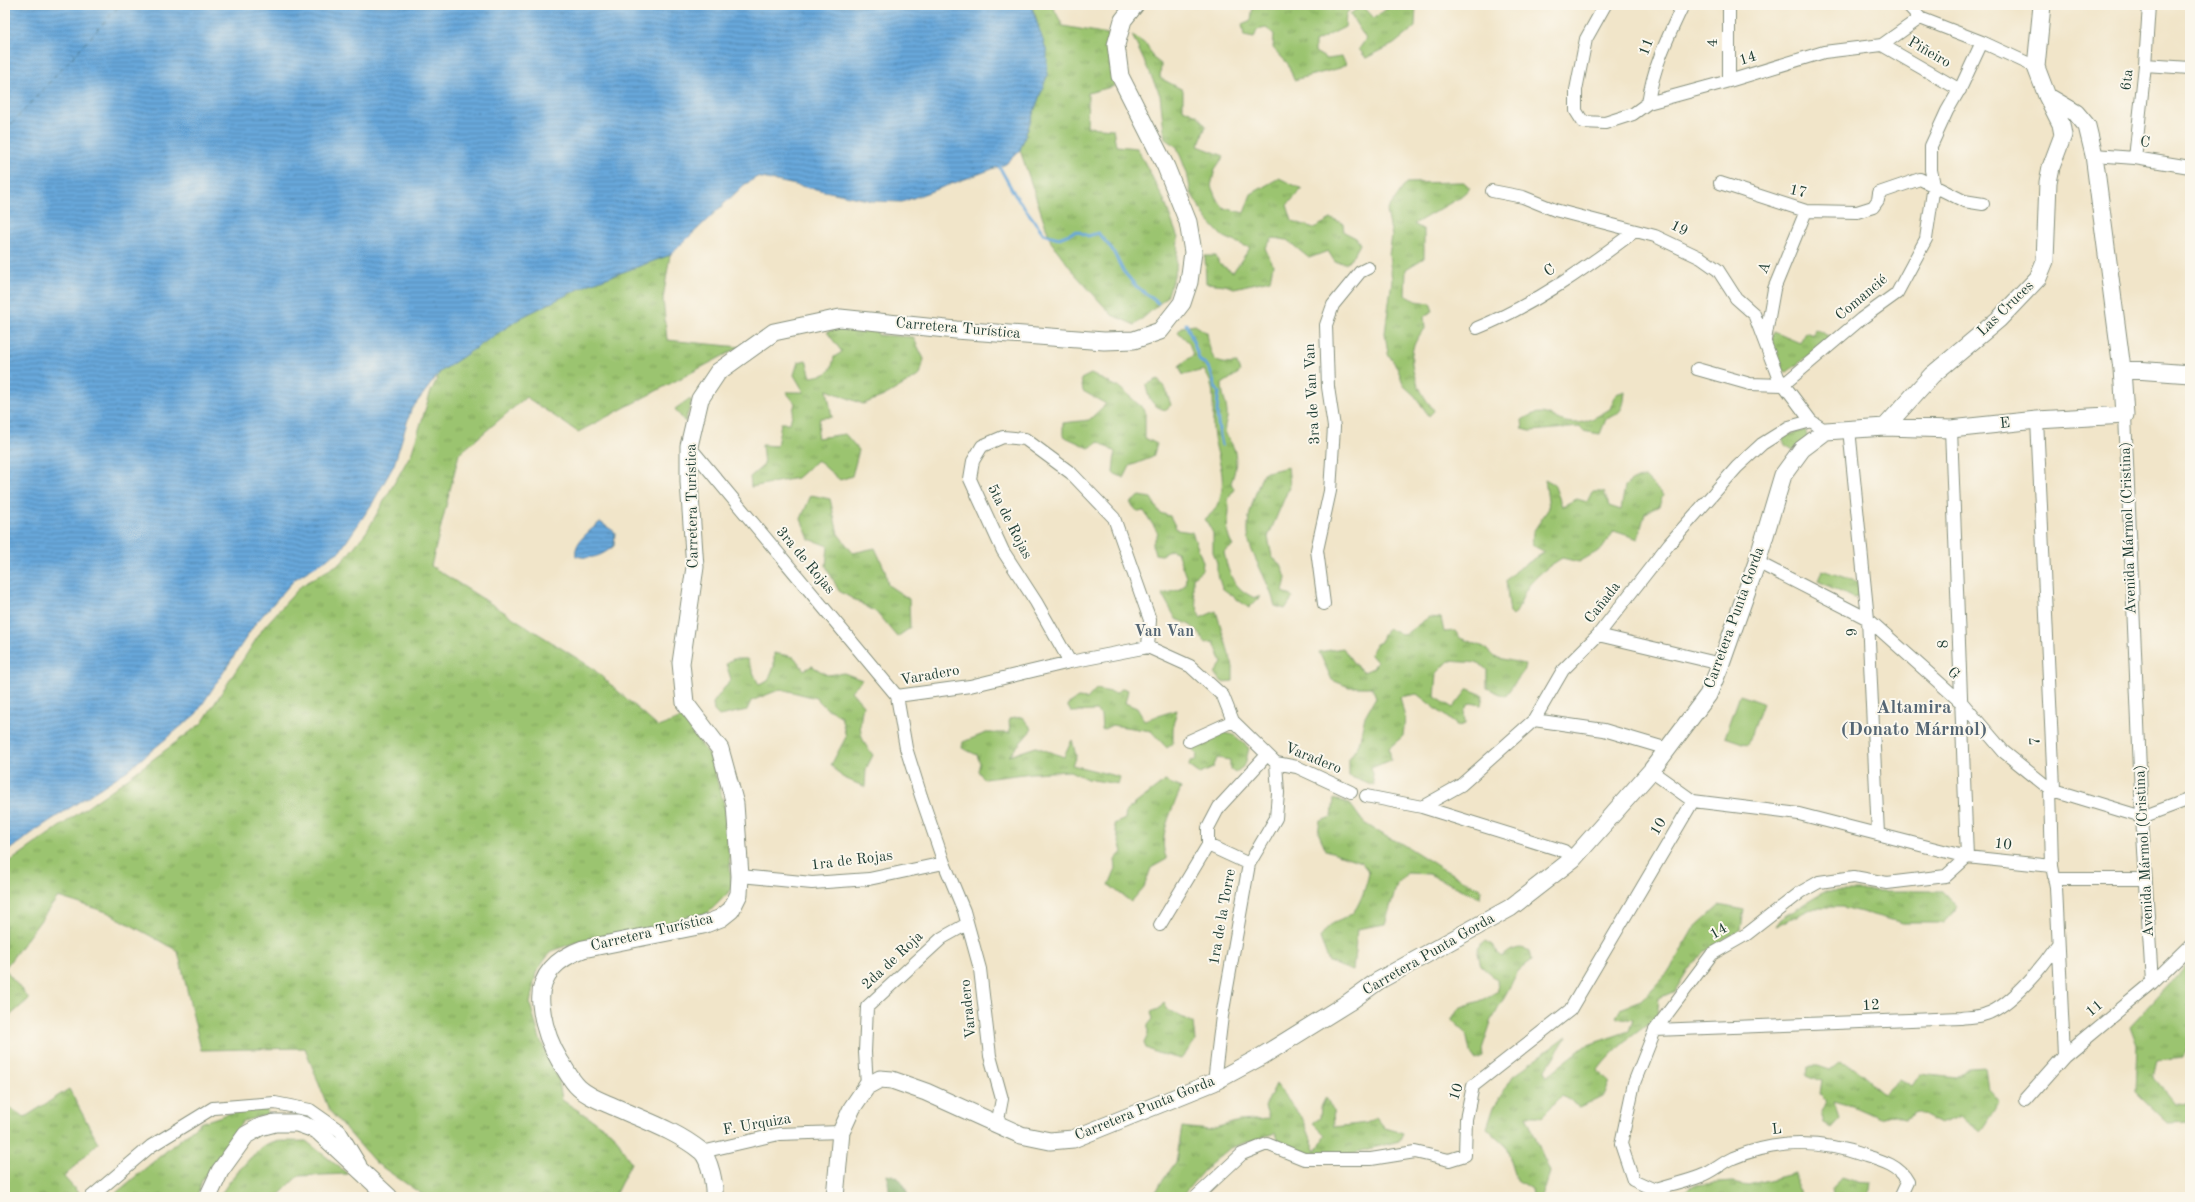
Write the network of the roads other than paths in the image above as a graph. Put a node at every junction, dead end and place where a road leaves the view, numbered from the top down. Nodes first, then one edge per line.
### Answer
1 (1135, 5) edge
2 (1605, 5) edge
3 (1683, 5) edge
4 (1729, 5) edge
5 (1908, 5) edge
6 (2042, 5) edge
7 (2149, 5) edge
8 (1920, 18) junction
9 (1982, 42) junction
10 (1882, 45) junction
11 (2145, 65) junction
12 (2036, 67) junction
13 (2190, 68) edge
14 (1729, 81) junction
15 (1960, 90) junction
16 (2047, 96) junction
17 (1648, 103) junction
18 (2094, 155) junction
19 (2135, 158) junction
20 (2190, 166) edge
21 (1720, 183) dead end
22 (1934, 185) junction
23 (1492, 191) dead end
24 (1983, 204) dead end
25 (1806, 211) junction
26 (1635, 231) junction
27 (1368, 268) dead end
28 (1476, 328) dead end
29 (1765, 341) junction
30 (2122, 369) junction
31 (1697, 370) dead end
32 (2190, 374) edge
33 (1783, 384) junction
34 (2125, 415) junction
35 (2037, 420) junction
36 (1810, 421) junction
37 (1885, 427) junction
38 (1849, 429) junction
39 (1951, 429) junction
40 (1826, 431) junction
41 (689, 446) junction
42 (1757, 562) junction
43 (1324, 604) dead end
44 (1868, 619) junction
45 (1598, 635) junction
46 (1148, 647) junction
47 (1070, 662) junction
48 (1721, 664) junction
49 (897, 696) junction
50 (1963, 704) junction
51 (1233, 720) junction
52 (1534, 720) junction
53 (1189, 741) dead end
54 (1668, 750) junction
55 (1271, 759) junction
56 (1651, 771) junction
57 (2050, 789) junction
58 (1351, 792) dead end
59 (1366, 796) dead end
60 (2190, 799) edge
61 (1693, 801) junction
62 (1422, 807) junction
63 (2142, 817) junction
64 (1878, 834) junction
65 (1208, 845) junction
66 (1967, 857) junction
67 (1573, 859) junction
68 (944, 863) junction
69 (1249, 864) junction
70 (2052, 866) junction
71 (740, 876) junction
72 (2146, 879) junction
73 (2054, 880) junction
74 (967, 924) junction
75 (1160, 925) dead end
76 (2058, 944) junction
77 (2190, 946) edge
78 (2152, 983) junction
79 (1655, 1030) junction
80 (2064, 1056) junction
81 (1214, 1082) junction
82 (867, 1086) junction
83 (2025, 1100) dead end
84 (997, 1125) junction
85 (841, 1132) junction
86 (702, 1152) junction
87 (367, 1175) junction
88 (1633, 1180) joint
89 (91, 1197) edge
90 (208, 1197) edge
91 (389, 1197) edge
92 (714, 1197) edge
93 (835, 1197) edge
94 (1196, 1197) edge
95 (1901, 1197) edge

1 - 41 main road, Carretera Turística
2 - 17 street, 14
3 - 17 street, 11
4 - 14 street, 4
5 - 8 street
6 - 12 main road
7 - 11 street, 6ta
8 - 9 street
8 - 10 street, 14
9 - 12 street
9 - 15 street, Comancié
10 - 14 street, 14
10 - 15 street, Piñeiro
11 - 13 street
11 - 19 street, 6ta
12 - 16 main road, Las Cruces
14 - 17 street, 14
15 - 22 street, Comancié
16 - 18 main road, Avenida Mármol (Cristina)
16 - 37 main road, Las Cruces
18 - 19 street, C
18 - 30 main road, Avenida Mármol (Cristina)
19 - 20 street, C
21 - 25 street, 17
22 - 24 street
22 - 25 street, 17
22 - 33 street, Comancié
23 - 26 street, 19
25 - 29 street, A
26 - 28 street, C
26 - 29 street, 19
27 - 43 street, 3ra de Van Van
29 - 33 street, 19
30 - 32 main road
30 - 34 main road, Avenida Mármol (Cristina)
31 - 33 street
33 - 36 street
34 - 35 main road, E
34 - 63 street, Avenida Mármol (Cristina)
35 - 39 main road, E
35 - 57 street, 7
36 - 40 street
36 - 45 street, Cañada
37 - 38 main road
37 - 39 main road, E
38 - 40 main road
38 - 44 street, 9
39 - 50 street, 8
40 - 42 main road, Carretera Punta Gorda
41 - 49 street, 3ra de Rojas
41 - 71 main road, Carretera Turística
42 - 44 street, G
42 - 48 main road, Carretera Punta Gorda
44 - 50 street, G
44 - 64 street, 9
45 - 48 street
45 - 52 street, Cañada
46 - 47 street, Varadero
46 - 47 street, 5ta de Rojas
46 - 51 street, Varadero
47 - 49 street, Varadero
48 - 54 main road, Carretera Punta Gorda
49 - 68 street, Varadero
50 - 57 street, G
50 - 66 street, 8
51 - 53 street
51 - 55 street, Varadero
52 - 54 street
52 - 62 street, Cañada
54 - 56 main road, Carretera Punta Gorda
55 - 58 street, Varadero
55 - 65 street
55 - 69 street, 1ra de la Torre
56 - 61 street, 10
56 - 67 main road, Carretera Punta Gorda
57 - 63 street, G
57 - 70 street, 7
59 - 62 street
60 - 63 street
61 - 64 street, 10
61 - 94 street, 10
62 - 67 street
63 - 72 street, Avenida Mármol (Cristina)
64 - 66 street, 10
65 - 69 street
65 - 75 street
66 - 70 street, 10
66 - 79 street, 14
67 - 81 main road, Carretera Punta Gorda
68 - 71 street, 1ra de Rojas
68 - 74 street, Varadero
69 - 81 street, 1ra de la Torre
70 - 73 street, 7
71 - 86 main road, Carretera Turística
72 - 73 street
72 - 78 street, Avenida Mármol (Cristina)
73 - 76 street, 7
74 - 82 street, 2da de Roja
74 - 84 street, Varadero
76 - 79 street, 12
76 - 80 street, 7
77 - 78 street, 11
78 - 80 street, 11
79 - 88 street, 14
80 - 83 street, 11
81 - 84 main road, Carretera Punta Gorda
82 - 84 main road, Carretera Punta Gorda
82 - 85 main road
85 - 86 street, F. Urquiza
85 - 93 main road
86 - 92 main road
87 - 89 street
87 - 90 main road
87 - 91 main road
88 - 95 street, L

